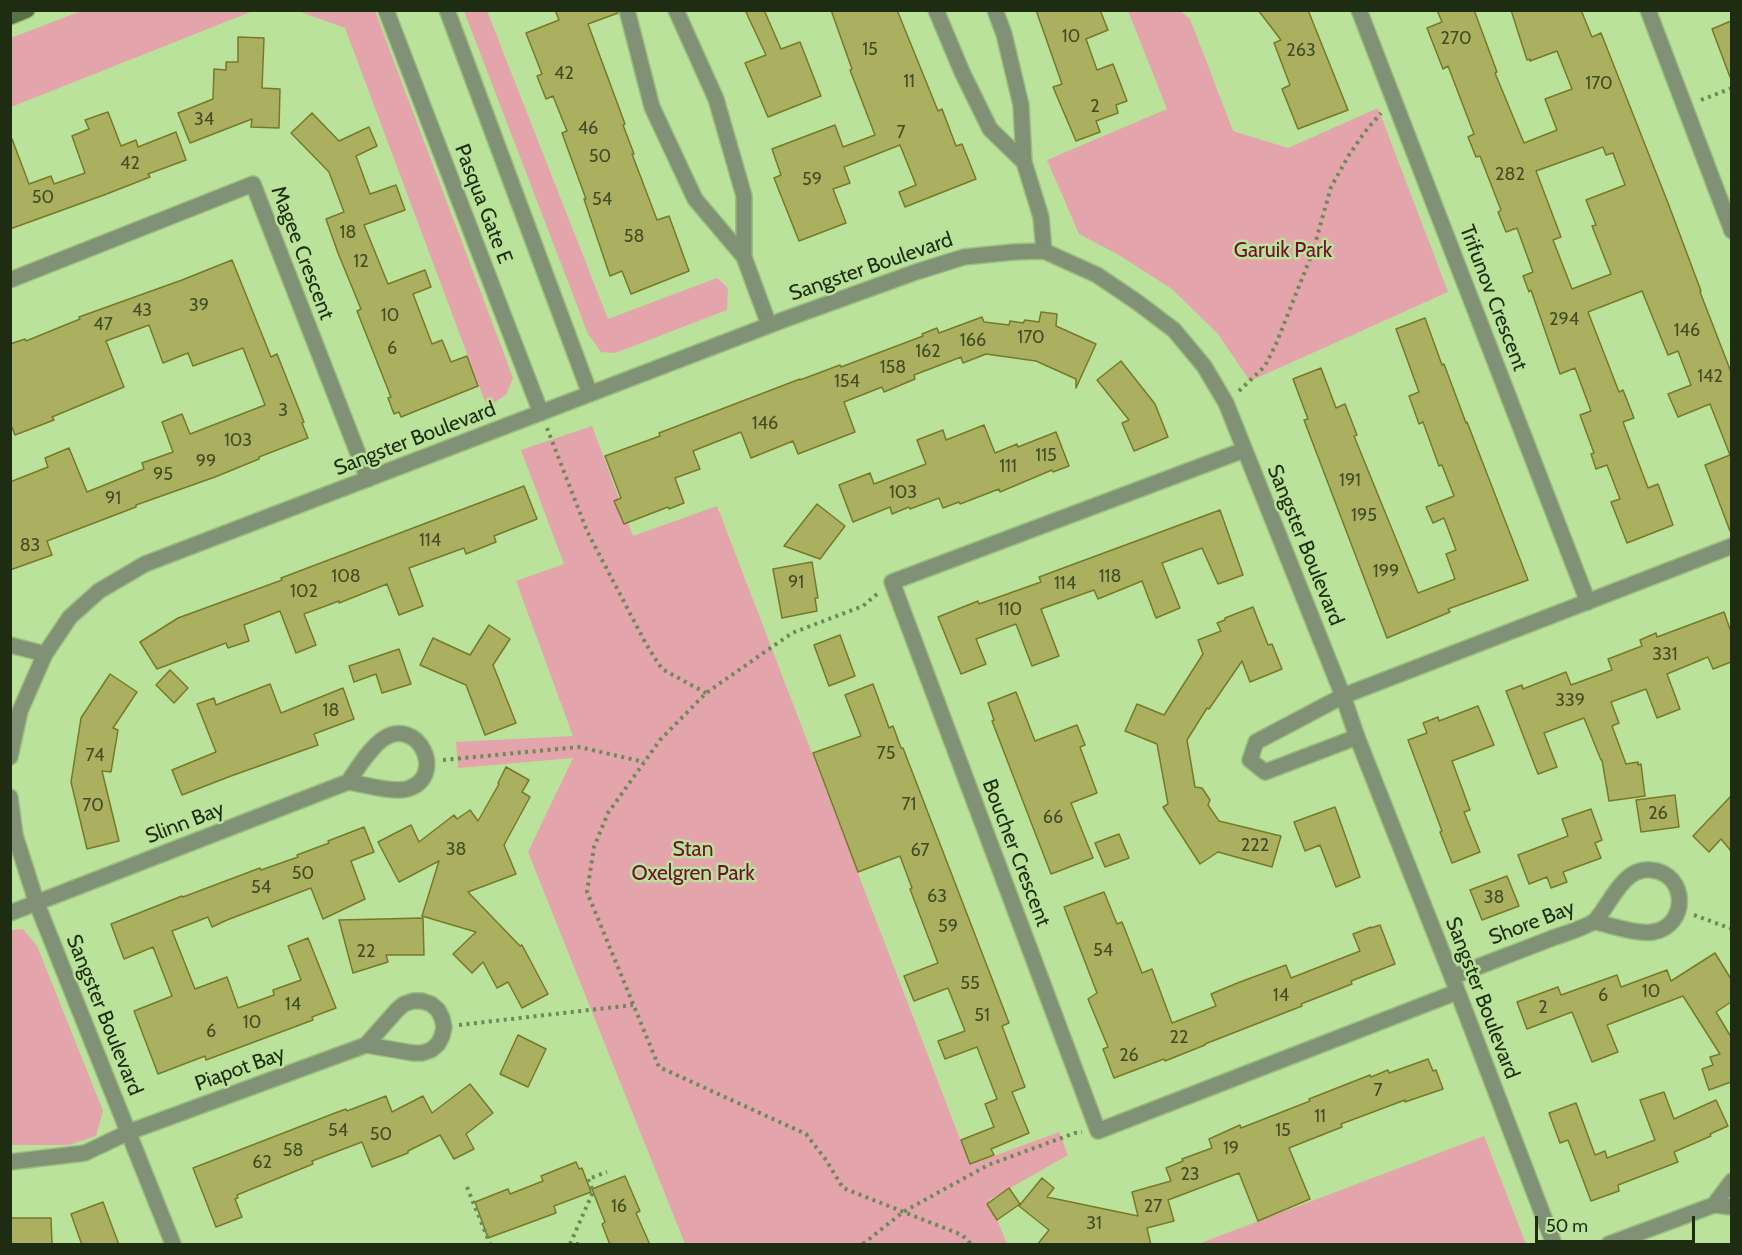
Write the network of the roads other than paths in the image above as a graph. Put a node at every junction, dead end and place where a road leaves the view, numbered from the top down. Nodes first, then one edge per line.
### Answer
1 (27, 10) edge
2 (386, 10) edge
3 (447, 10) edge
4 (627, 10) edge
5 (676, 10) edge
6 (936, 10) edge
7 (994, 10) edge
8 (1359, 10) edge
9 (1648, 10) edge
10 (10, 17) edge
11 (1024, 162) junction
12 (1731, 231) edge
13 (1044, 251) junction
14 (744, 257) junction
15 (10, 280) edge
16 (769, 325) junction
17 (590, 394) junction
18 (541, 413) junction
19 (1244, 450) junction
20 (368, 479) junction
21 (1731, 546) edge
22 (1588, 602) junction
23 (10, 645) edge
24 (45, 654) junction
25 (1343, 696) junction
26 (1357, 737) junction
27 (10, 757) edge
28 (348, 782) junction
29 (10, 797) edge
30 (37, 904) junction
31 (10, 913) edge
32 (1595, 922) junction
33 (1452, 977) junction
34 (1457, 992) junction
35 (366, 1046) junction
36 (129, 1132) junction
37 (10, 1162) edge
38 (1731, 1181) edge
39 (1714, 1204) junction
40 (1731, 1207) edge
41 (173, 1245) edge
42 (1554, 1245) edge
43 (1610, 1245) edge

1 - 10 main road
2 - 18 street, Pasqua Gate E
3 - 17 street, Pasqua Gate E
4 - 14 street
5 - 14 street
6 - 11 street
7 - 11 street
8 - 22 street, Trifunov Crescent
9 - 12 street
11 - 13 street
13 - 16 street, Sangster Boulevard
13 - 19 street, Sangster Boulevard
14 - 16 street
15 - 20 street, Magee Crescent
16 - 17 street, Sangster Boulevard
17 - 18 street, Sangster Boulevard
18 - 20 street, Sangster Boulevard
19 - 25 street, Sangster Boulevard
19 - 34 street, Boucher Crescent
20 - 24 street, Sangster Boulevard
21 - 22 street
22 - 25 street
23 - 24 street
24 - 27 street, Sangster Boulevard
25 - 26 street, Sangster Boulevard
25 - 26 street
26 - 33 street, Sangster Boulevard
28 - 28 street
28 - 30 street, Slinn Bay
29 - 30 street, Sangster Boulevard
30 - 31 street, Slinn Bay
30 - 36 street, Sangster Boulevard
32 - 32 street, Shore Bay
32 - 33 street, Shore Bay
33 - 34 street, Sangster Boulevard
34 - 42 street, Sangster Boulevard
35 - 35 street, Piapot Bay
35 - 36 street, Piapot Bay
36 - 37 street, Piapot Bay
36 - 41 street, Sangster Boulevard
38 - 39 street
39 - 40 street
39 - 43 street

